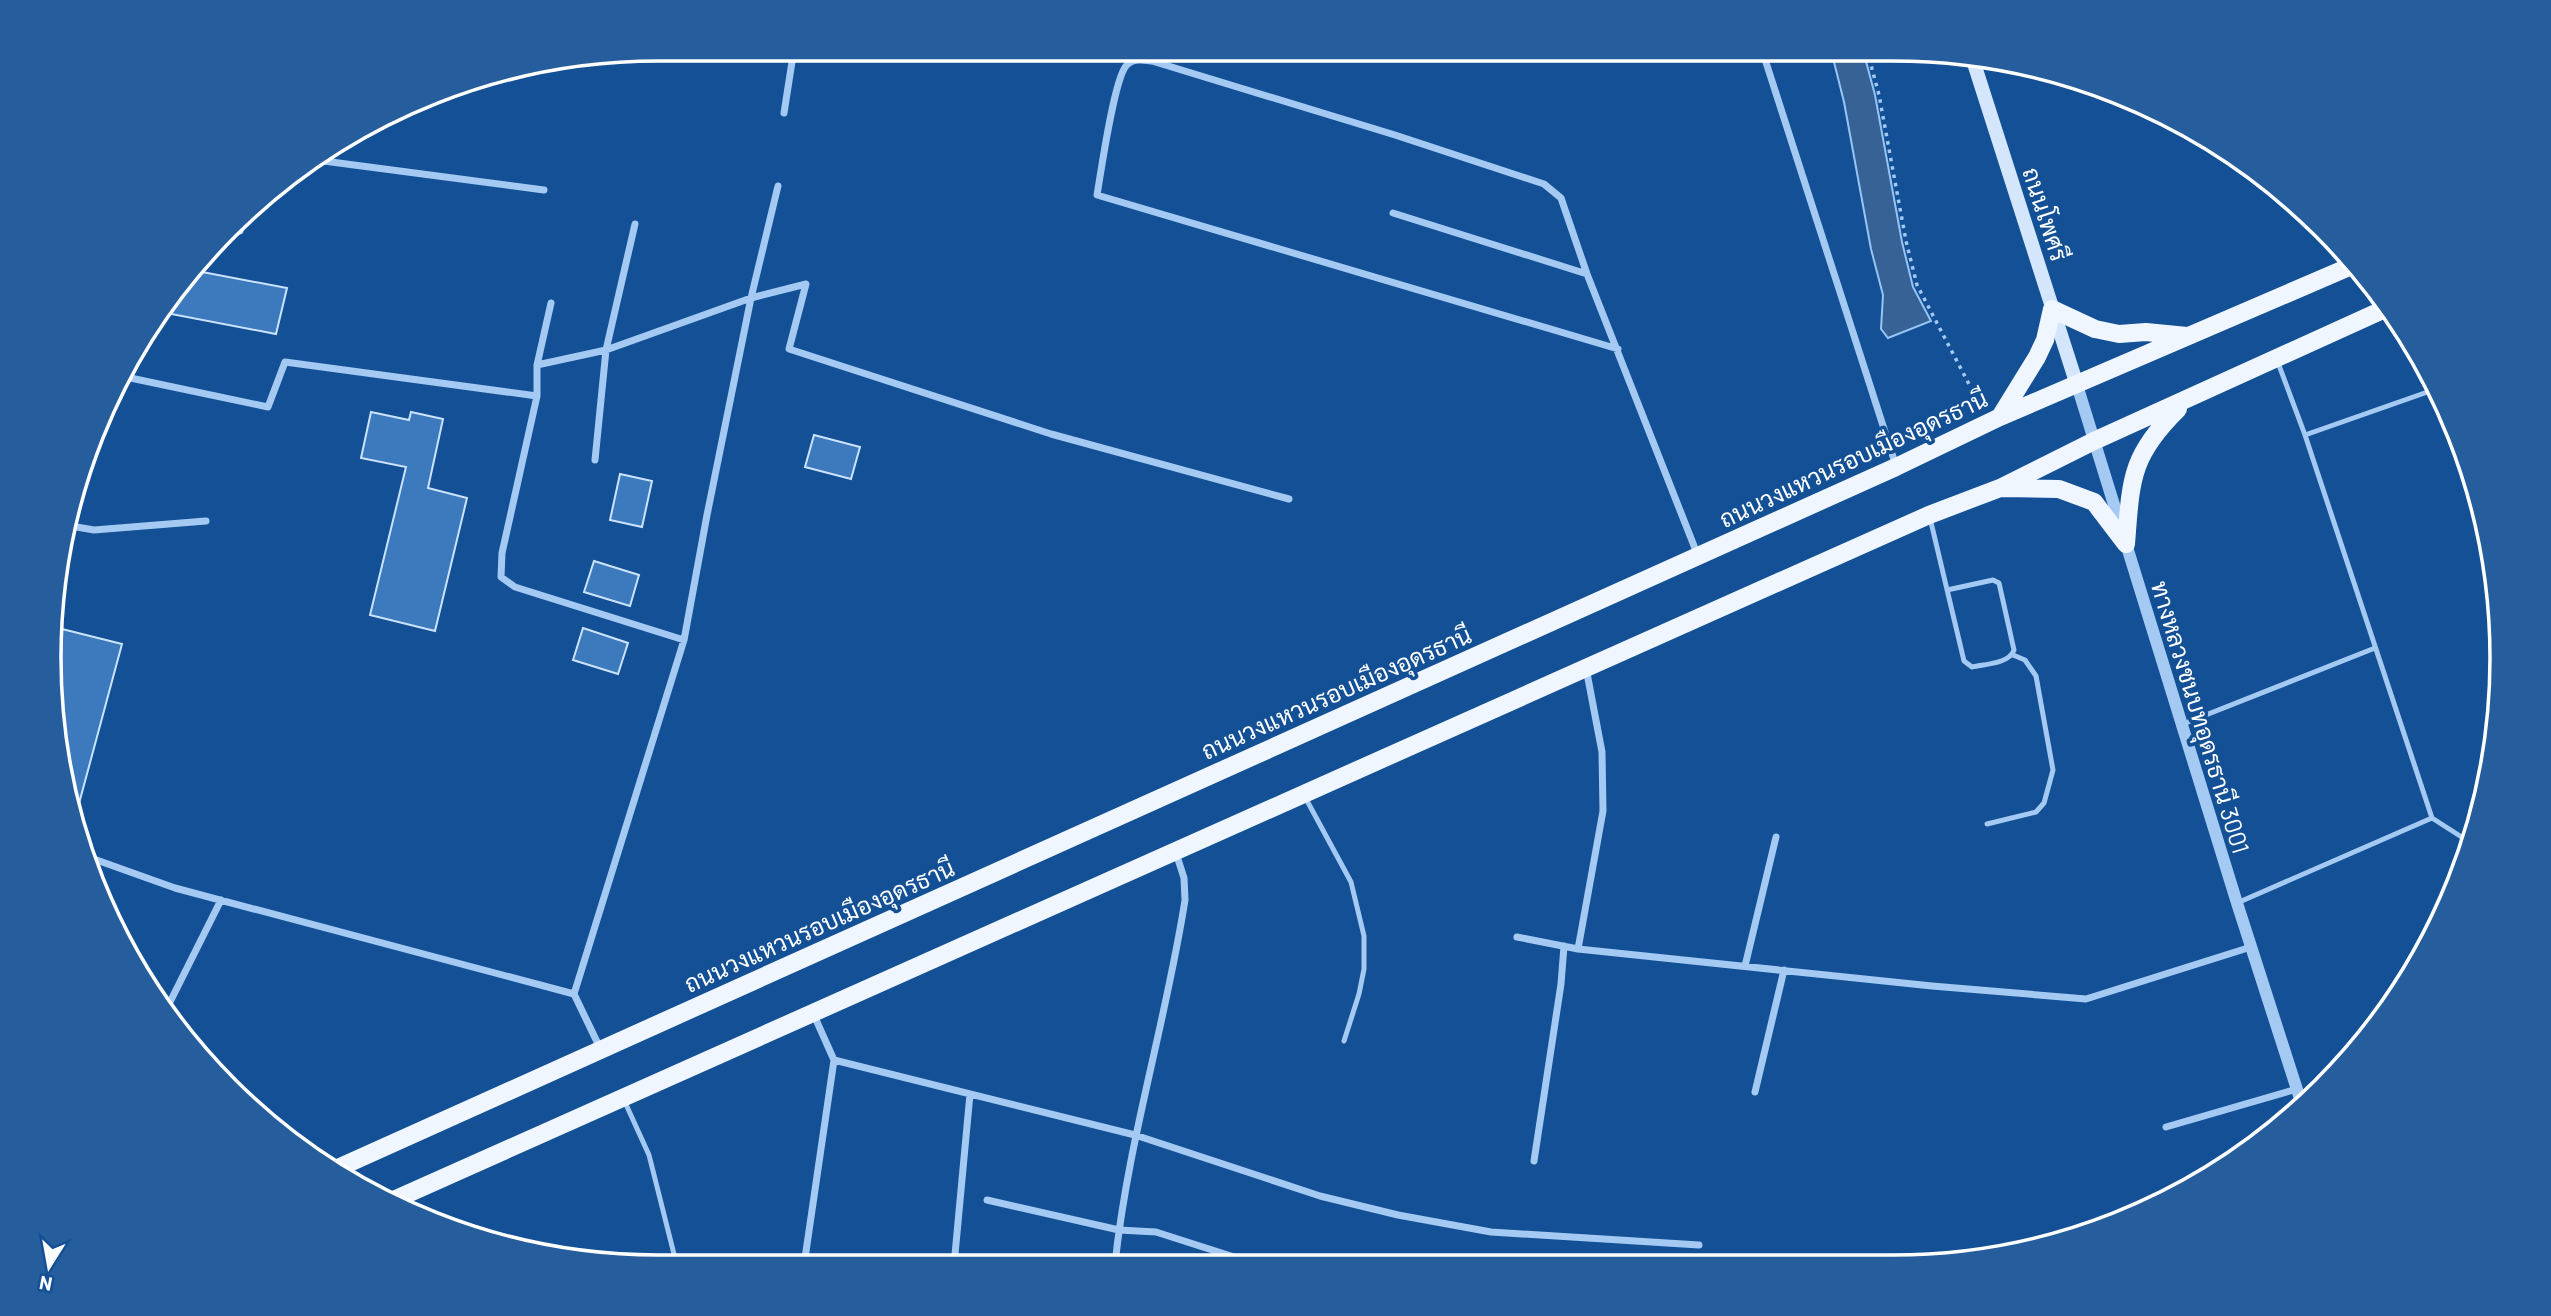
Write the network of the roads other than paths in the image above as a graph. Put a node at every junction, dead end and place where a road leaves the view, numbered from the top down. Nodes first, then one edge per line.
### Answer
1 (792, 61) edge
2 (1132, 61) edge
3 (1152, 61) edge
4 (1766, 61) edge
5 (1975, 67) edge
6 (784, 113) dead end
7 (327, 161) edge
8 (778, 186) dead end
9 (544, 190) dead end
10 (1393, 213) dead end
11 (635, 224) dead end
12 (2345, 269) edge
13 (1587, 274) junction
14 (751, 298) junction
15 (551, 303) dead end
16 (2052, 309) junction
17 (2378, 312) edge
18 (2190, 336) junction
19 (1618, 349) junction
20 (606, 350) junction
21 (2277, 359) junction
22 (537, 365) junction
23 (131, 378) edge
24 (2077, 385) junction
25 (2427, 392) edge
26 (537, 396) junction
27 (2188, 400) junction
28 (2000, 417) junction
29 (2305, 435) junction
30 (2094, 441) junction
31 (595, 460) dead end
32 (1896, 467) junction
33 (2000, 488) junction
34 (1289, 499) dead end
35 (1929, 515) junction
36 (206, 521) dead end
37 (77, 527) edge
38 (2126, 544) junction
39 (1698, 556) junction
40 (1947, 590) junction
41 (684, 640) junction
42 (2375, 648) junction
43 (2013, 655) junction
44 (1586, 668) junction
45 (2182, 725) junction
46 (1303, 794) junction
47 (2432, 818) junction
48 (1987, 824) dead end
49 (1776, 837) dead end
50 (2462, 837) edge
51 (1176, 850) junction
52 (97, 860) edge
53 (221, 900) junction
54 (2237, 903) junction
55 (1517, 937) dead end
56 (1563, 946) junction
57 (2251, 947) junction
58 (1578, 949) junction
59 (1745, 966) junction
60 (1784, 970) junction
61 (574, 994) junction
62 (170, 1001) edge
63 (813, 1013) junction
64 (1344, 1041) dead end
65 (601, 1050) junction
66 (834, 1060) junction
67 (2297, 1089) junction
68 (1755, 1092) dead end
69 (970, 1094) junction
70 (2299, 1095) edge
71 (622, 1098) junction
72 (2166, 1127) dead end
73 (1135, 1135) junction
74 (1534, 1161) dead end
75 (344, 1165) edge
76 (402, 1196) edge
77 (987, 1200) dead end
78 (1119, 1230) junction
79 (1699, 1245) dead end
80 (674, 1255) edge
81 (805, 1255) edge
82 (955, 1255) edge
83 (1116, 1255) edge
84 (1229, 1255) edge

1 - 6 street
2 - 19 street
3 - 13 street
4 - 32 street
5 - 16 main road, ถนนโพศรี
7 - 9 street
8 - 14 street
10 - 13 street
11 - 20 street
12 - 18 main road, ถนนวงแหวนรอบเมืองอุดรธานี
13 - 19 street
14 - 20 street
14 - 34 street
14 - 41 street
15 - 22 street
16 - 18 main road
16 - 24 main road, ถนนโพศรี
16 - 28 main road
17 - 21 main road
18 - 24 main road, ถนนวงแหวนรอบเมืองอุดรธานี
19 - 39 street
20 - 22 street
20 - 31 street
21 - 27 main road
21 - 29 lane
22 - 26 street
23 - 26 street
24 - 28 main road, ถนนวงแหวนรอบเมืองอุดรธานี
24 - 30 street, ทางหลวงชนบทอุดรธานี 3001
25 - 29 lane
26 - 41 street
27 - 30 main road
27 - 38 main road
28 - 32 main road, ถนนวงแหวนรอบเมืองอุดรธานี
29 - 42 lane
30 - 33 main road
30 - 38 street, ทางหลวงชนบทอุดรธานี 3001
32 - 39 main road, ถนนวงแหวนรอบเมืองอุดรธานี
33 - 35 main road
33 - 38 main road
35 - 40 lane
35 - 44 main road
36 - 37 street
38 - 45 street, ทางหลวงชนบทอุดรธานี 3001
39 - 65 main road, ถนนวงแหวนรอบเมืองอุดรธานี
40 - 43 lane
40 - 43 lane
41 - 61 street
42 - 45 lane
42 - 47 lane
43 - 48 lane
44 - 46 main road
44 - 58 street
45 - 54 street, ทางหลวงชนบทอุดรธานี 3001
46 - 51 main road
46 - 64 lane
47 - 50 lane
47 - 54 lane
49 - 59 street
51 - 63 main road
51 - 73 street
52 - 53 street
53 - 61 street
53 - 62 street
54 - 57 street, ทางหลวงชนบทอุดรธานี 3001
55 - 56 street
56 - 58 street
56 - 74 street
57 - 60 street
57 - 67 street, ทางหลวงชนบทอุดรธานี 3001
58 - 59 street
59 - 60 street
60 - 68 street
61 - 65 street
63 - 66 street
63 - 71 main road
65 - 75 main road, ถนนวงแหวนรอบเมืองอุดรธานี
66 - 69 street
66 - 81 street
67 - 70 street, ทางหลวงชนบทอุดรธานี 3001
67 - 72 street
69 - 73 street
69 - 82 street
71 - 76 main road
71 - 80 lane
73 - 78 street
73 - 79 street
77 - 78 street
78 - 83 street
78 - 84 street

